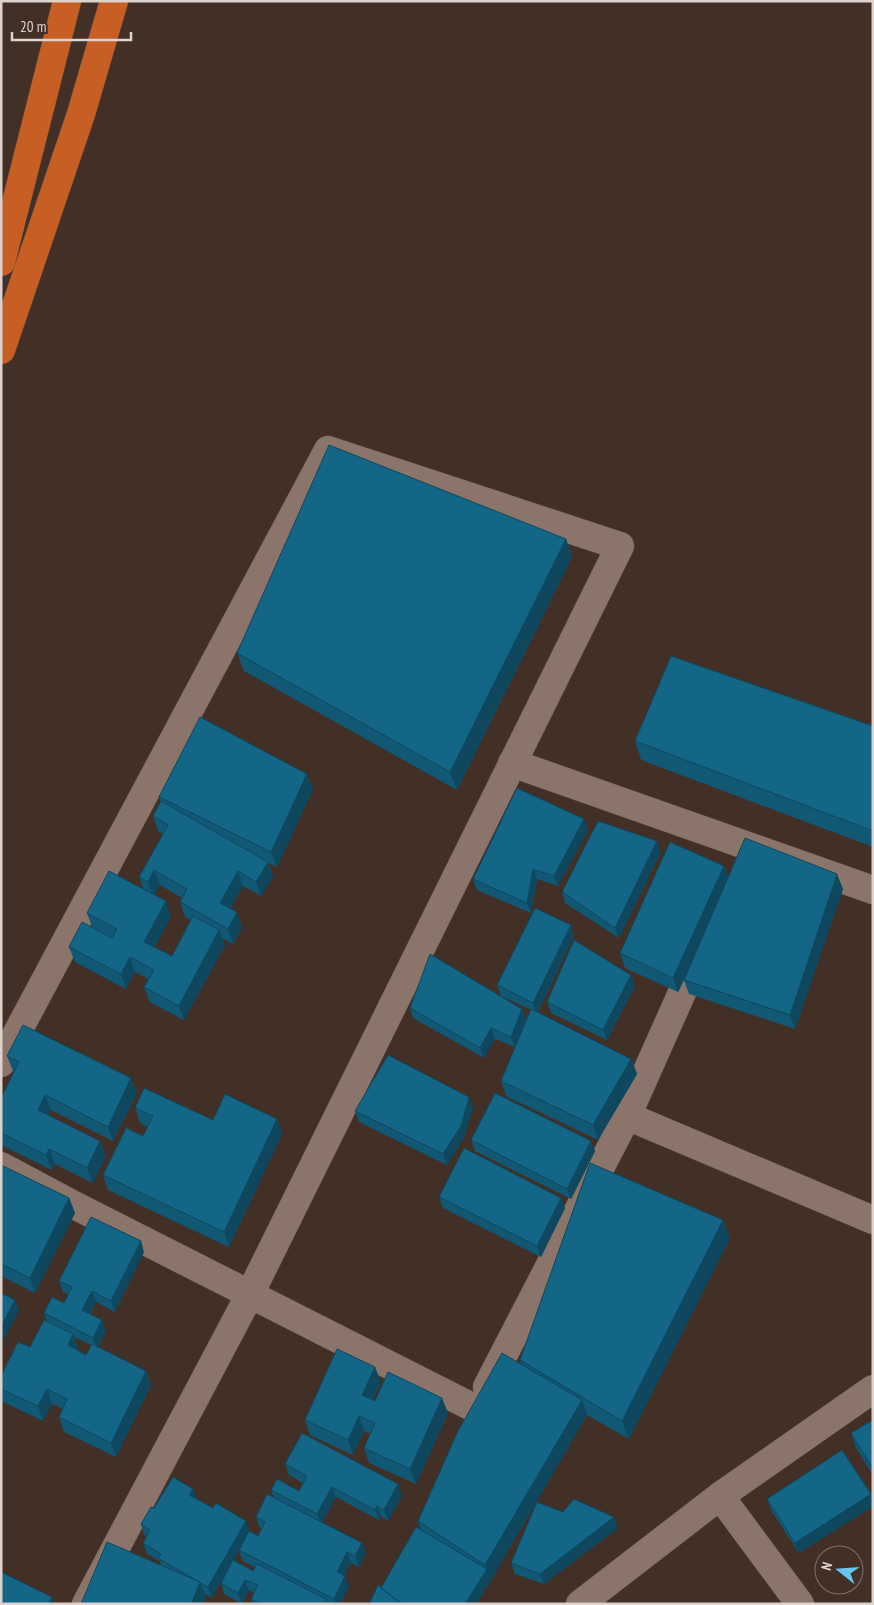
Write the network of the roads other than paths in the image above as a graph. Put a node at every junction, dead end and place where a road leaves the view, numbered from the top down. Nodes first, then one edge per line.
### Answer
1 (67, 1) edge
2 (114, 1) edge
3 (1, 262) edge
4 (1, 350) edge
5 (512, 763) junction
6 (748, 845) junction
7 (736, 872) edge
8 (873, 890) edge
9 (712, 926) edge
10 (1, 1063) edge
11 (627, 1116) junction
12 (1, 1166) edge
13 (873, 1220) edge
14 (250, 1294) junction
15 (873, 1389) edge
16 (720, 1496) junction
17 (86, 1604) edge
18 (580, 1604) edge
19 (800, 1604) edge

1 - 3 highway
2 - 4 highway
5 - 6 street
5 - 10 street
5 - 14 street
6 - 7 street
6 - 8 street
9 - 11 street
11 - 13 street
11 - 14 street
12 - 14 street
14 - 17 street
15 - 16 street
16 - 18 street
16 - 19 street

